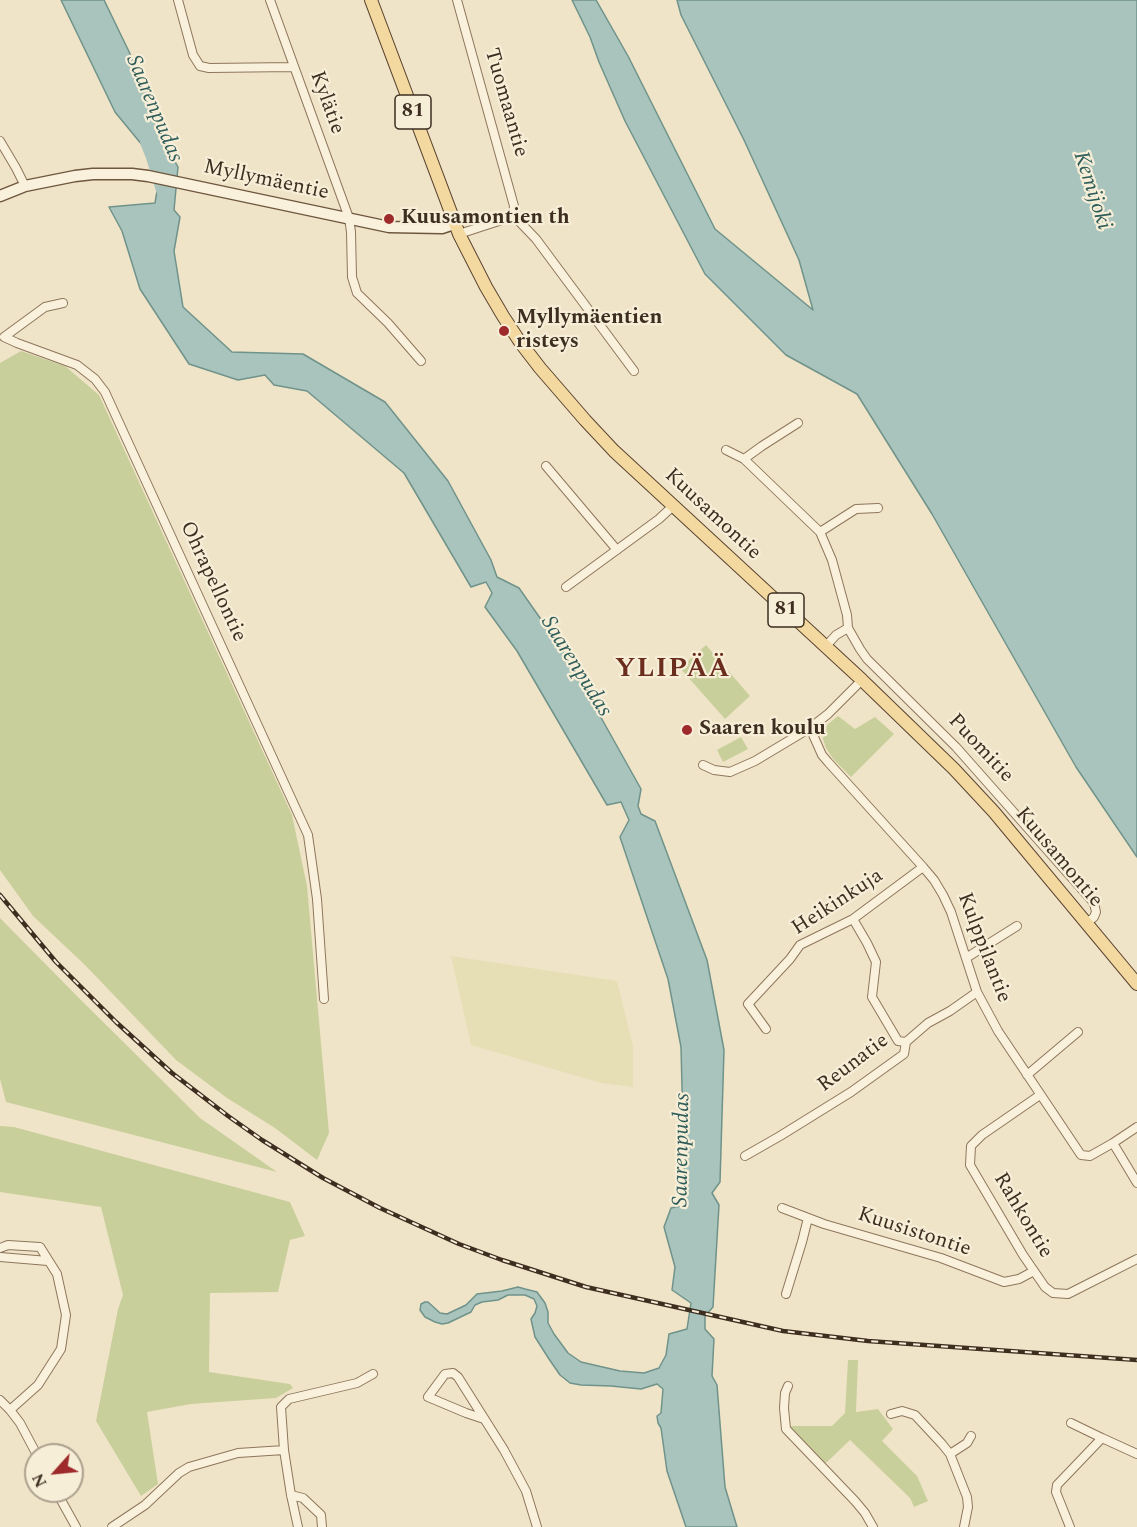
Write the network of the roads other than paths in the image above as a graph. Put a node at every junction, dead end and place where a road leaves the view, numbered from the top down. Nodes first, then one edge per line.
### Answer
1 (178, 0) edge
2 (270, 0) edge
3 (371, 0) edge
4 (457, 0) edge
5 (293, 67) junction
6 (0, 141) edge
7 (25, 186) junction
8 (0, 196) edge
9 (513, 215) junction
10 (349, 218) junction
11 (457, 229) junction
12 (63, 303) dead end
13 (2, 336) edge
14 (421, 361) dead end
15 (634, 371) dead end
16 (798, 423) dead end
17 (726, 450) dead end
18 (744, 459) junction
19 (546, 466) dead end
20 (673, 506) junction
21 (878, 508) dead end
22 (820, 532) junction
23 (617, 550) junction
24 (566, 587) dead end
25 (849, 628) junction
26 (826, 646) junction
27 (862, 680) junction
28 (810, 728) junction
29 (703, 765) dead end
30 (923, 867) junction
31 (853, 919) junction
32 (1087, 923) junction
33 (1017, 926) dead end
34 (966, 958) junction
35 (1137, 984) edge
36 (977, 992) junction
37 (324, 999) dead end
38 (766, 1029) dead end
39 (1078, 1032) dead end
40 (906, 1042) junction
41 (1027, 1075) junction
42 (1040, 1095) junction
43 (1137, 1127) edge
44 (1113, 1143) junction
45 (744, 1156) dead end
46 (1137, 1183) edge
47 (782, 1208) dead end
48 (807, 1218) junction
49 (0, 1248) edge
50 (0, 1257) edge
51 (1137, 1259) edge
52 (48, 1261) junction
53 (1034, 1271) junction
54 (786, 1294) dead end
55 (374, 1374) dead end
56 (788, 1386) dead end
57 (0, 1400) edge
58 (10, 1410) junction
59 (891, 1414) dead end
60 (484, 1419) junction
61 (1071, 1423) dead end
62 (971, 1436) dead end
63 (1102, 1438) junction
64 (31, 1443) edge
65 (284, 1450) junction
66 (950, 1454) junction
67 (1137, 1454) edge
68 (291, 1495) junction
69 (63, 1503) edge
70 (76, 1527) edge
71 (112, 1527) edge
72 (298, 1527) edge
73 (322, 1527) edge
74 (537, 1527) edge
75 (873, 1527) edge
76 (964, 1527) edge
77 (1070, 1527) edge

1 - 5 street
2 - 5 street, Kylätie
3 - 11 main road, Kuusamontie / 81
4 - 9 street, Tuomaantie
5 - 10 street, Kylätie
6 - 7 street
7 - 8 main road, Myllymäentie
7 - 10 main road, Myllymäentie
9 - 11 street
9 - 15 street
10 - 11 main road, Myllymäentie
10 - 14 street, Kylätie
11 - 20 main road, Kuusamontie / 81
12 - 13 street
13 - 37 street, Ohrapellontie
16 - 18 street
17 - 18 street, Puomitie
18 - 22 street, Puomitie
19 - 23 street
20 - 23 street
20 - 26 main road, Kuusamontie / 81
21 - 22 street
22 - 25 street, Puomitie
23 - 24 street
25 - 26 street
25 - 32 street, Puomitie
26 - 27 main road, Kuusamontie / 81
27 - 28 street
27 - 32 main road, Kuusamontie / 81
28 - 29 street
28 - 30 street, Kulppilantie
30 - 31 street, Heikinkuja
30 - 34 street, Kulppilantie
31 - 38 street, Heikinkuja
31 - 40 street
32 - 35 main road, Kuusamontie / 81
33 - 34 street
34 - 36 street, Kulppilantie
36 - 40 street, Reunatie
36 - 41 street, Kulppilantie
39 - 41 street
40 - 45 street, Reunatie
41 - 42 street, Kulppilantie
42 - 44 street, Kulppilantie
42 - 53 street, Rahkontie
43 - 44 street
44 - 46 street
47 - 48 street, Kuusistontie
48 - 53 street, Kuusistontie
48 - 54 street
49 - 52 street
50 - 52 street
51 - 53 street, Rahkontie
52 - 58 street
55 - 65 street
56 - 75 street
57 - 58 street
58 - 64 street
59 - 66 street
60 - 60 street
60 - 74 street
61 - 63 street
62 - 66 street
63 - 67 street
63 - 77 street
65 - 68 street
65 - 71 street
66 - 76 street
68 - 72 street
68 - 73 street
69 - 70 street

